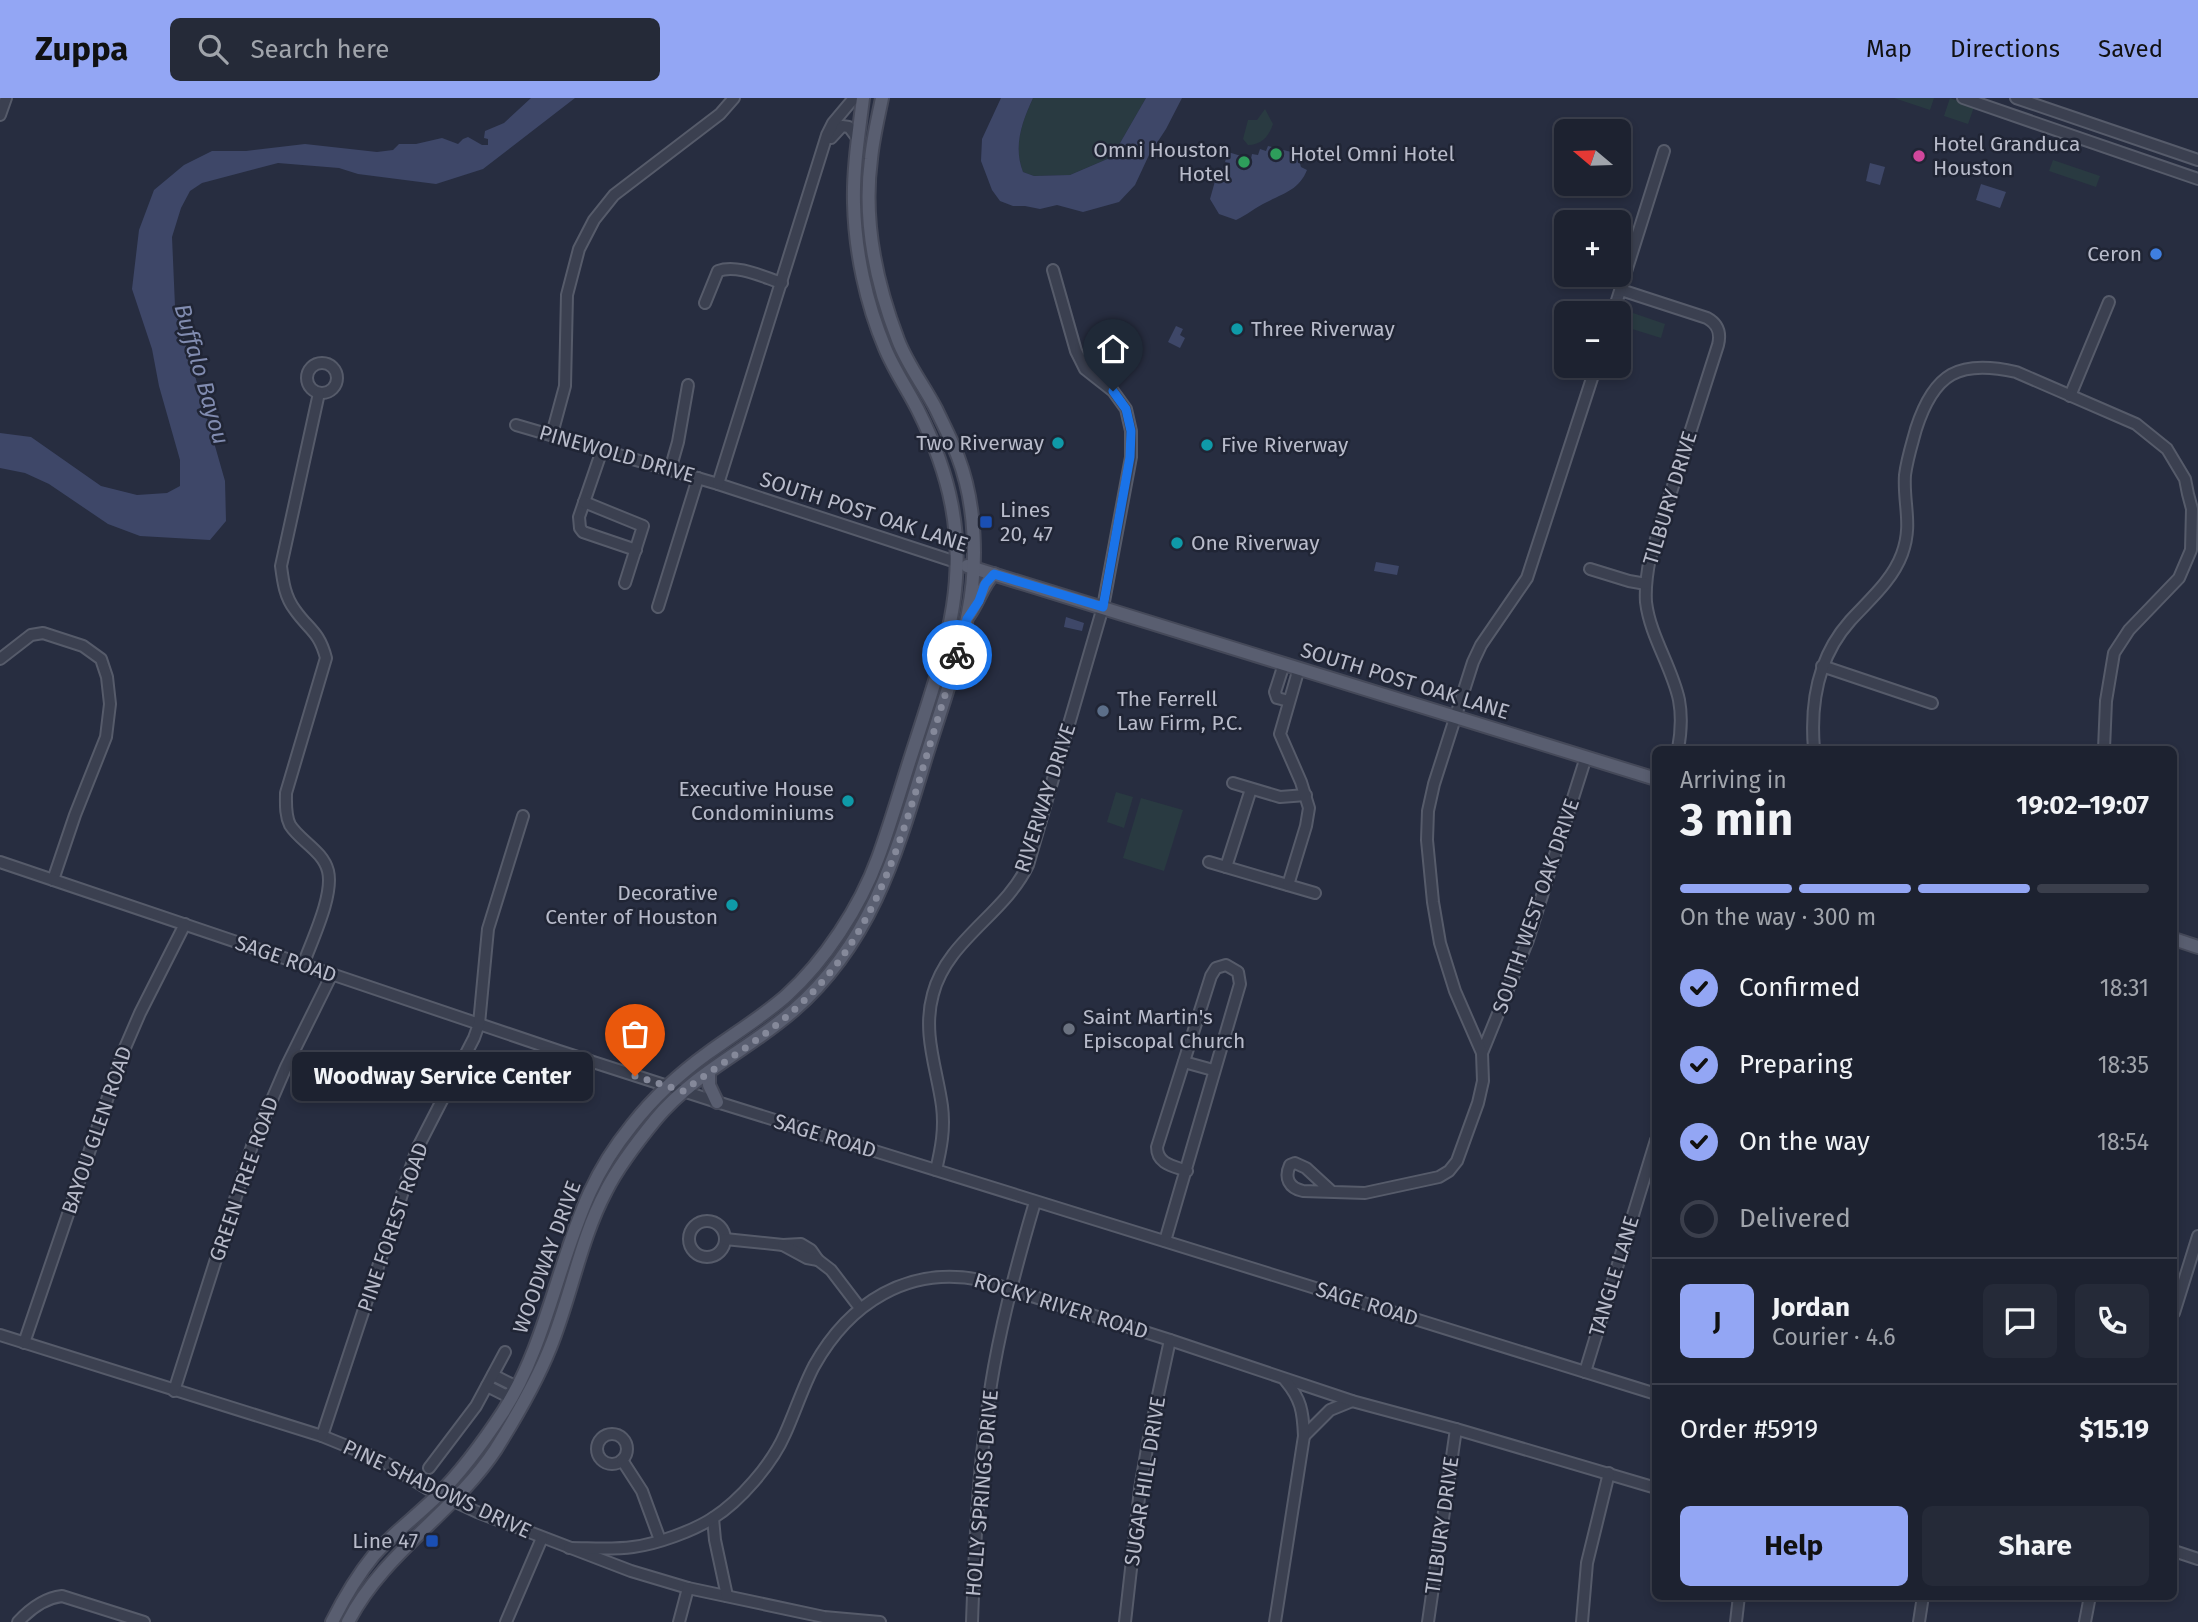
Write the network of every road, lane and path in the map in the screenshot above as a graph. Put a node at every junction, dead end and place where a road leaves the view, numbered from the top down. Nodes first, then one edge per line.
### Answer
1 (6, 98) edge
2 (734, 98) edge
3 (854, 98) edge
4 (863, 98) edge
5 (882, 98) edge
6 (1963, 98) edge
7 (2016, 98) edge
8 (2063, 114) junction
9 (0, 115) edge
10 (2058, 131) junction
11 (858, 139) junction
12 (2160, 147) junction
13 (824, 149) junction
14 (1664, 151) dead end
15 (2198, 160) edge
16 (2154, 164) junction
17 (856, 172) junction
18 (870, 173) junction
19 (2198, 178) edge
20 (1054, 270) dead end
21 (782, 283) junction
22 (880, 285) junction
23 (866, 289) junction
24 (1620, 290) junction
25 (1617, 301) edge
26 (2109, 302) dead end
27 (705, 303) dead end
28 (1592, 378) edge
29 (688, 385) dead end
30 (923, 387) junction
31 (319, 393) dead end
32 (909, 394) junction
33 (2070, 396) junction
34 (516, 425) dead end
35 (552, 435) junction
36 (602, 450) junction
37 (670, 470) junction
38 (698, 478) junction
39 (718, 484) junction
40 (584, 502) junction
41 (636, 550) junction
42 (956, 562) junction
43 (974, 568) junction
44 (1590, 569) dead end
45 (994, 574) junction
46 (625, 583) dead end
47 (1646, 584) junction
48 (658, 607) dead end
49 (1103, 607) junction
50 (967, 619) junction
51 (0, 659) edge
52 (1284, 664) junction
53 (1822, 666) junction
54 (1299, 668) junction
55 (1289, 701) junction
56 (1932, 703) dead end
57 (1456, 717) junction
58 (923, 718) junction
59 (937, 722) junction
60 (1678, 746) edge
61 (1814, 746) edge
62 (2104, 746) edge
63 (1586, 757) junction
64 (1652, 778) edge
65 (1233, 783) dead end
66 (1251, 789) junction
67 (1306, 795) junction
68 (523, 816) dead end
69 (0, 862) edge
70 (1209, 862) dead end
71 (876, 864) junction
72 (1226, 867) junction
73 (890, 870) junction
74 (53, 880) junction
75 (1288, 885) junction
76 (1315, 893) dead end
77 (185, 925) junction
78 (2177, 940) edge
79 (2198, 947) edge
80 (303, 965) junction
81 (332, 974) junction
82 (479, 1024) junction
83 (1482, 1053) junction
84 (1184, 1062) junction
85 (1213, 1070) junction
86 (709, 1072) junction
87 (667, 1085) junction
88 (683, 1091) junction
89 (717, 1102) junction
90 (1652, 1153) edge
91 (936, 1170) junction
92 (1187, 1171) junction
93 (592, 1187) junction
94 (1331, 1191) dead end
95 (605, 1193) junction
96 (1035, 1202) junction
97 (2198, 1236) edge
98 (725, 1239) dead end
99 (1165, 1241) junction
100 (558, 1279) junction
101 (572, 1283) junction
102 (1010, 1289) junction
103 (2177, 1303) edge
104 (860, 1308) junction
105 (0, 1335) edge
106 (1170, 1340) junction
107 (24, 1343) junction
108 (505, 1352) dead end
109 (1585, 1372) junction
110 (493, 1375) junction
111 (1285, 1380) junction
112 (487, 1386) junction
113 (174, 1391) junction
114 (514, 1392) junction
115 (1652, 1393) edge
116 (526, 1398) junction
117 (1352, 1401) junction
118 (1456, 1429) junction
119 (322, 1436) junction
120 (1304, 1436) junction
121 (622, 1460) dead end
122 (429, 1468) dead end
123 (1609, 1474) junction
124 (1652, 1487) edge
125 (439, 1494) junction
126 (454, 1501) junction
127 (713, 1518) junction
128 (542, 1538) junction
129 (412, 1540) junction
130 (660, 1540) junction
131 (569, 1548) junction
132 (2177, 1552) edge
133 (2198, 1559) edge
134 (688, 1588) junction
135 (727, 1596) junction
136 (1739, 1600) edge
137 (2090, 1600) edge
138 (824, 1619) edge
139 (1274, 1620) edge
140 (18, 1622) edge
141 (144, 1622) edge
142 (332, 1622) edge
143 (348, 1622) edge
144 (506, 1622) edge
145 (679, 1622) edge
146 (880, 1622) edge
147 (972, 1622) edge
148 (1125, 1622) edge
149 (1428, 1622) edge
150 (1581, 1622) edge
151 (1736, 1622) edge
152 (2085, 1622) edge

1 - 9 street
2 - 35 street
3 - 13 street
4 - 11 main road, WOODWAY DRIVE
5 - 18 main road, WOODWAY DRIVE
6 - 10 street
7 - 8 street
8 - 10 street
8 - 12 street
10 - 16 street
11 - 13 street
11 - 17 main road, WOODWAY DRIVE
12 - 15 street
12 - 16 street
13 - 21 street
14 - 24 street
16 - 19 street
17 - 18 main road
17 - 23 main road, WOODWAY DRIVE
18 - 22 main road, WOODWAY DRIVE
20 - 49 street, RIVERWAY DRIVE
21 - 27 street
21 - 39 street
22 - 23 main road
22 - 30 main road, WOODWAY DRIVE
23 - 32 main road, WOODWAY DRIVE
24 - 25 street
24 - 47 street, TILBURY DRIVE
26 - 33 street
28 - 57 street
29 - 37 street
30 - 32 main road
30 - 43 main road, WOODWAY DRIVE
31 - 80 street
32 - 42 main road, WOODWAY DRIVE
33 - 53 street
33 - 62 street
34 - 35 street, PINEWOLD DRIVE
35 - 36 street, PINEWOLD DRIVE
36 - 37 street, PINEWOLD DRIVE
36 - 40 street
37 - 38 street, PINEWOLD DRIVE
38 - 39 street, PINEWOLD DRIVE
38 - 48 street
39 - 42 street, SOUTH POST OAK LANE
40 - 41 street
40 - 41 street
41 - 46 street
42 - 43 main road, SOUTH POST OAK LANE
42 - 58 main road, WOODWAY DRIVE
43 - 45 main road, SOUTH POST OAK LANE
43 - 50 main road, WOODWAY DRIVE
44 - 47 street
45 - 49 main road, SOUTH POST OAK LANE
45 - 50 main road
47 - 60 street, TILBURY DRIVE
49 - 52 main road, SOUTH POST OAK LANE
49 - 91 street, RIVERWAY DRIVE
50 - 59 main road, WOODWAY DRIVE
51 - 74 street
52 - 54 main road, SOUTH POST OAK LANE
52 - 55 street
53 - 56 street
53 - 61 street
54 - 55 street
54 - 57 main road, SOUTH POST OAK LANE
55 - 67 street
57 - 63 main road, SOUTH POST OAK LANE
57 - 83 street
58 - 59 main road
58 - 71 main road, WOODWAY DRIVE
59 - 73 main road, WOODWAY DRIVE
63 - 64 main road, SOUTH POST OAK LANE
63 - 83 street, SOUTH WEST OAK DRIVE
65 - 66 street
66 - 67 street
66 - 72 street
67 - 75 street
68 - 82 street, PINE FOREST ROAD
69 - 74 street, SAGE ROAD
70 - 72 street
71 - 73 main road
71 - 87 main road, WOODWAY DRIVE
72 - 75 street
73 - 86 main road, WOODWAY DRIVE
74 - 77 street, SAGE ROAD
75 - 76 street
77 - 80 street, SAGE ROAD
77 - 107 street, BAYOU GLEN ROAD
78 - 79 main road
80 - 81 street, SAGE ROAD
81 - 82 street, SAGE ROAD
81 - 113 street, GREEN TREE ROAD
82 - 87 street, SAGE ROAD
82 - 119 street, PINE FOREST ROAD
83 - 94 street
84 - 85 street
84 - 85 street
84 - 92 street
85 - 92 street
86 - 88 main road, WOODWAY DRIVE
86 - 89 main road
87 - 88 street, SAGE ROAD
87 - 93 main road, WOODWAY DRIVE
88 - 89 street, SAGE ROAD
88 - 95 main road, WOODWAY DRIVE
89 - 91 street, SAGE ROAD
90 - 109 street, TANGLE LANE
91 - 96 street, SAGE ROAD
92 - 99 street
93 - 95 main road
93 - 100 main road, WOODWAY DRIVE
95 - 101 main road, WOODWAY DRIVE
96 - 99 street, SAGE ROAD
96 - 102 street, HOLLY SPRINGS DRIVE
97 - 103 street
98 - 104 street
99 - 109 street, SAGE ROAD
100 - 101 main road
100 - 114 main road, WOODWAY DRIVE
101 - 116 main road, WOODWAY DRIVE
102 - 104 street, ROCKY RIVER ROAD
102 - 106 street, ROCKY RIVER ROAD
102 - 147 street, HOLLY SPRINGS DRIVE
104 - 127 street, ROCKY RIVER ROAD
105 - 107 street, PINE SHADOWS DRIVE
106 - 111 street, ROCKY RIVER ROAD
106 - 148 street, SUGAR HILL DRIVE
107 - 113 street, PINE SHADOWS DRIVE
108 - 110 street
109 - 115 street, SAGE ROAD
110 - 112 street
110 - 114 street
111 - 117 street, ROCKY RIVER ROAD
111 - 120 street
112 - 114 street
112 - 122 street
113 - 119 street, PINE SHADOWS DRIVE
114 - 116 main road
114 - 125 main road, WOODWAY DRIVE
116 - 126 main road, WOODWAY DRIVE
117 - 118 street, ROCKY RIVER ROAD
117 - 120 street
118 - 123 street, ROCKY RIVER ROAD
118 - 149 street, TILBURY DRIVE
119 - 125 street, PINE SHADOWS DRIVE
120 - 139 street
121 - 130 street
123 - 124 street, ROCKY RIVER ROAD
123 - 150 street
125 - 126 street, PINE SHADOWS DRIVE
125 - 129 main road
125 - 142 main road, WOODWAY DRIVE
126 - 128 street, PINE SHADOWS DRIVE
126 - 129 main road, WOODWAY DRIVE
127 - 130 street, ROCKY RIVER ROAD
127 - 135 street
128 - 131 street, PINE SHADOWS DRIVE
128 - 144 street
129 - 143 main road, WOODWAY DRIVE
130 - 131 street, ROCKY RIVER ROAD
131 - 134 street, PINE SHADOWS DRIVE
132 - 133 street
134 - 135 street, PINE SHADOWS DRIVE
134 - 145 street
135 - 138 street, PINE SHADOWS DRIVE
136 - 151 street
137 - 152 street
138 - 146 street, PINE SHADOWS DRIVE
140 - 141 street

